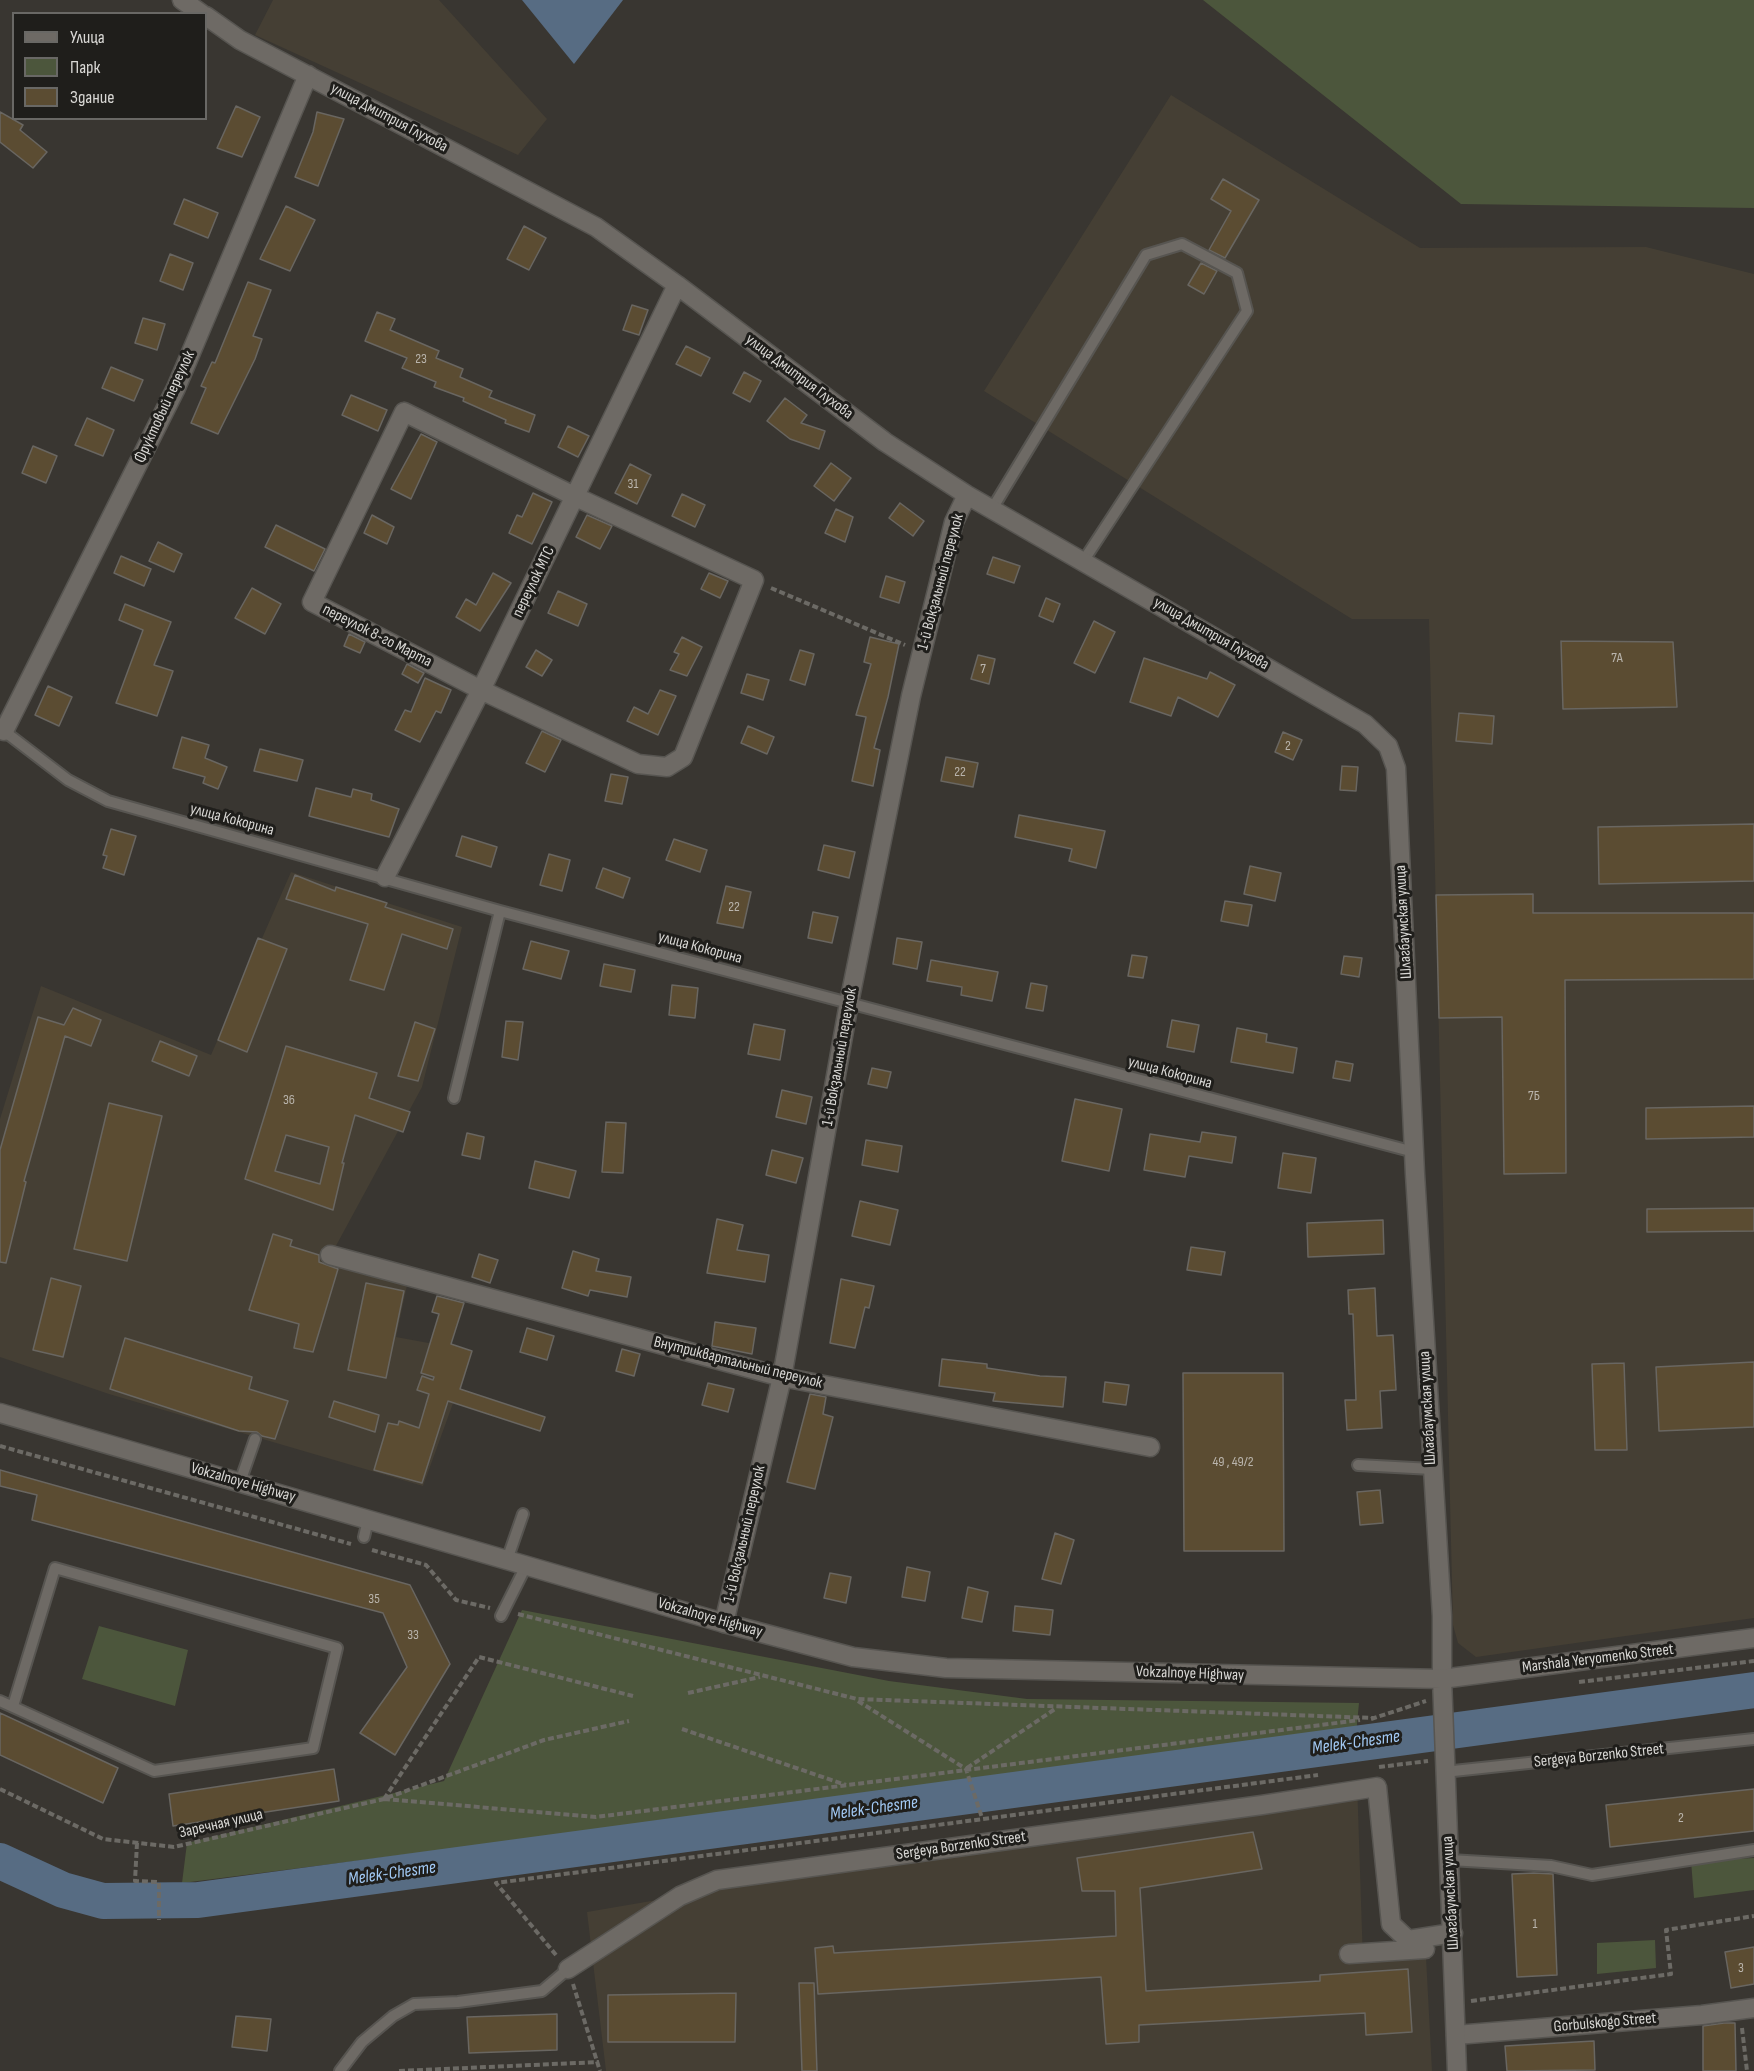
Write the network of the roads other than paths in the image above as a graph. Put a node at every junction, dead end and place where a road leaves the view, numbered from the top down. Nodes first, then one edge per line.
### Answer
1 (182, 0) edge
2 (200, 12) edge
3 (207, 17) edge
4 (308, 75) junction
5 (677, 285) junction
6 (967, 495) junction
7 (576, 497) junction
8 (992, 509) junction
9 (1084, 560) junction
10 (481, 690) junction
11 (2, 729) edge
12 (1388, 746) joint
13 (385, 877) junction
14 (500, 911) junction
15 (849, 1003) junction
16 (454, 1098) dead end
17 (1414, 1152) junction
18 (330, 1255) dead end
19 (782, 1377) junction
20 (0, 1413) edge
21 (255, 1439) dead end
22 (1150, 1447) dead end
23 (1358, 1465) dead end
24 (1432, 1469) junction
25 (240, 1482) junction
26 (523, 1514) dead end
27 (507, 1560) junction
28 (526, 1566) junction
29 (501, 1616) dead end
30 (724, 1623) junction
31 (1754, 1638) edge
32 (1442, 1679) junction
33 (0, 1701) edge
34 (13, 1706) junction
35 (1754, 1739) edge
36 (1444, 1766) junction
37 (1754, 1850) edge
38 (1450, 1860) junction
39 (1453, 1940) junction
40 (1408, 1945) junction
41 (1349, 1954) dead end
42 (568, 1969) joint
43 (1747, 2009) edge
44 (1456, 2035) junction
45 (340, 2071) edge
46 (1457, 2071) edge

1 - 2 street, улица Дмитрия Глухова
3 - 4 street, улица Дмитрия Глухова
4 - 5 street, улица Дмитрия Глухова
4 - 11 street, Фруктовый переулок
5 - 6 street, улица Дмитрия Глухова
5 - 7 street, переулок МТС
6 - 8 street, улица Дмитрия Глухова
6 - 15 street, 1-й Вокзальный переулок
7 - 10 street, переулок МТС
7 - 10 street, переулок 8-го Марта
7 - 10 street, переулок 8-го Марта
8 - 9 street, улица Дмитрия Глухова
8 - 9 lane
9 - 12 street, улица Дмитрия Глухова
10 - 13 street, переулок МТС
11 - 13 lane, улица Кокорина
12 - 17 street, Шлагбаумская улица
13 - 14 lane, улица Кокорина
14 - 15 lane, улица Кокорина
14 - 16 lane
15 - 17 lane, улица Кокорина
15 - 19 street, 1-й Вокзальный переулок
17 - 24 street, Шлагбаумская улица
18 - 19 street, Внутриквартальный переулок
19 - 22 street, Внутриквартальный переулок
19 - 30 street, 1-й Вокзальный переулок
20 - 25 street, Vokzalnoye Highway
21 - 25 lane
23 - 24 lane
24 - 32 street, Шлагбаумская улица
25 - 27 street, Vokzalnoye Highway
26 - 27 lane
27 - 28 street, Vokzalnoye Highway
28 - 29 lane
28 - 30 street, Vokzalnoye Highway
30 - 32 street, Vokzalnoye Highway
31 - 32 street, Marshala Yeryomenko Street
32 - 36 street, Шлагбаумская улица
33 - 34 lane
34 - 34 lane
35 - 36 lane, Sergeya Borzenko Street
36 - 38 street, Шлагбаумская улица
37 - 38 lane
38 - 39 street, Шлагбаумская улица
39 - 40 street
39 - 44 street, Шлагбаумская улица
40 - 41 street
40 - 42 street, Sergeya Borzenko Street
42 - 45 lane
43 - 44 street, Gorbulskogo Street
44 - 46 street, Шлагбаумская улица

